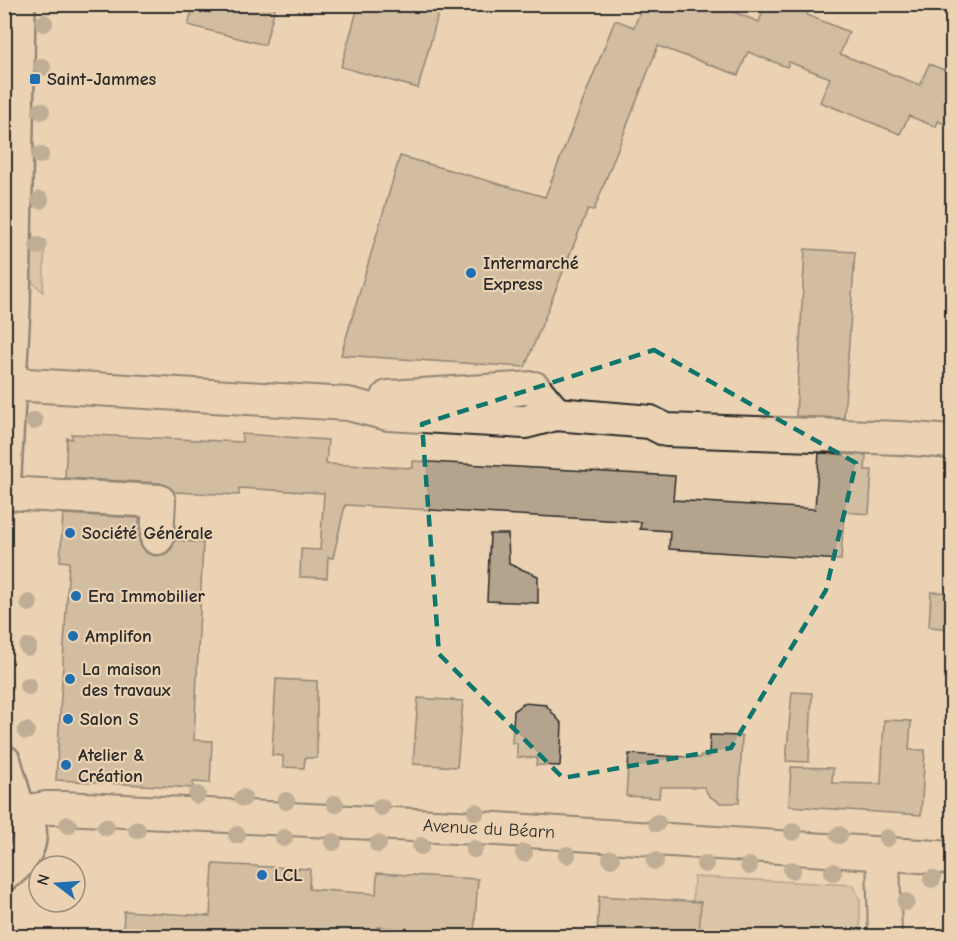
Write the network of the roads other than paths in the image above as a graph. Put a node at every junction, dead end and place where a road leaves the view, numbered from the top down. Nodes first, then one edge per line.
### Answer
1 (18, 4) edge
2 (10, 88) edge
3 (10, 384) junction
4 (952, 442) edge
5 (4, 474) edge
6 (4, 493) edge
7 (157, 538) dead end
8 (4, 762) edge
9 (15, 802) edge
10 (884, 854) junction
11 (952, 858) edge
12 (4, 873) edge
13 (885, 936) edge

1 - 2 main road
2 - 3 main road
3 - 4 street
3 - 5 main road
6 - 7 street
8 - 9 main road
9 - 10 street, Avenue du Béarn
9 - 12 main road
10 - 11 street, Avenue du Béarn
10 - 13 street

